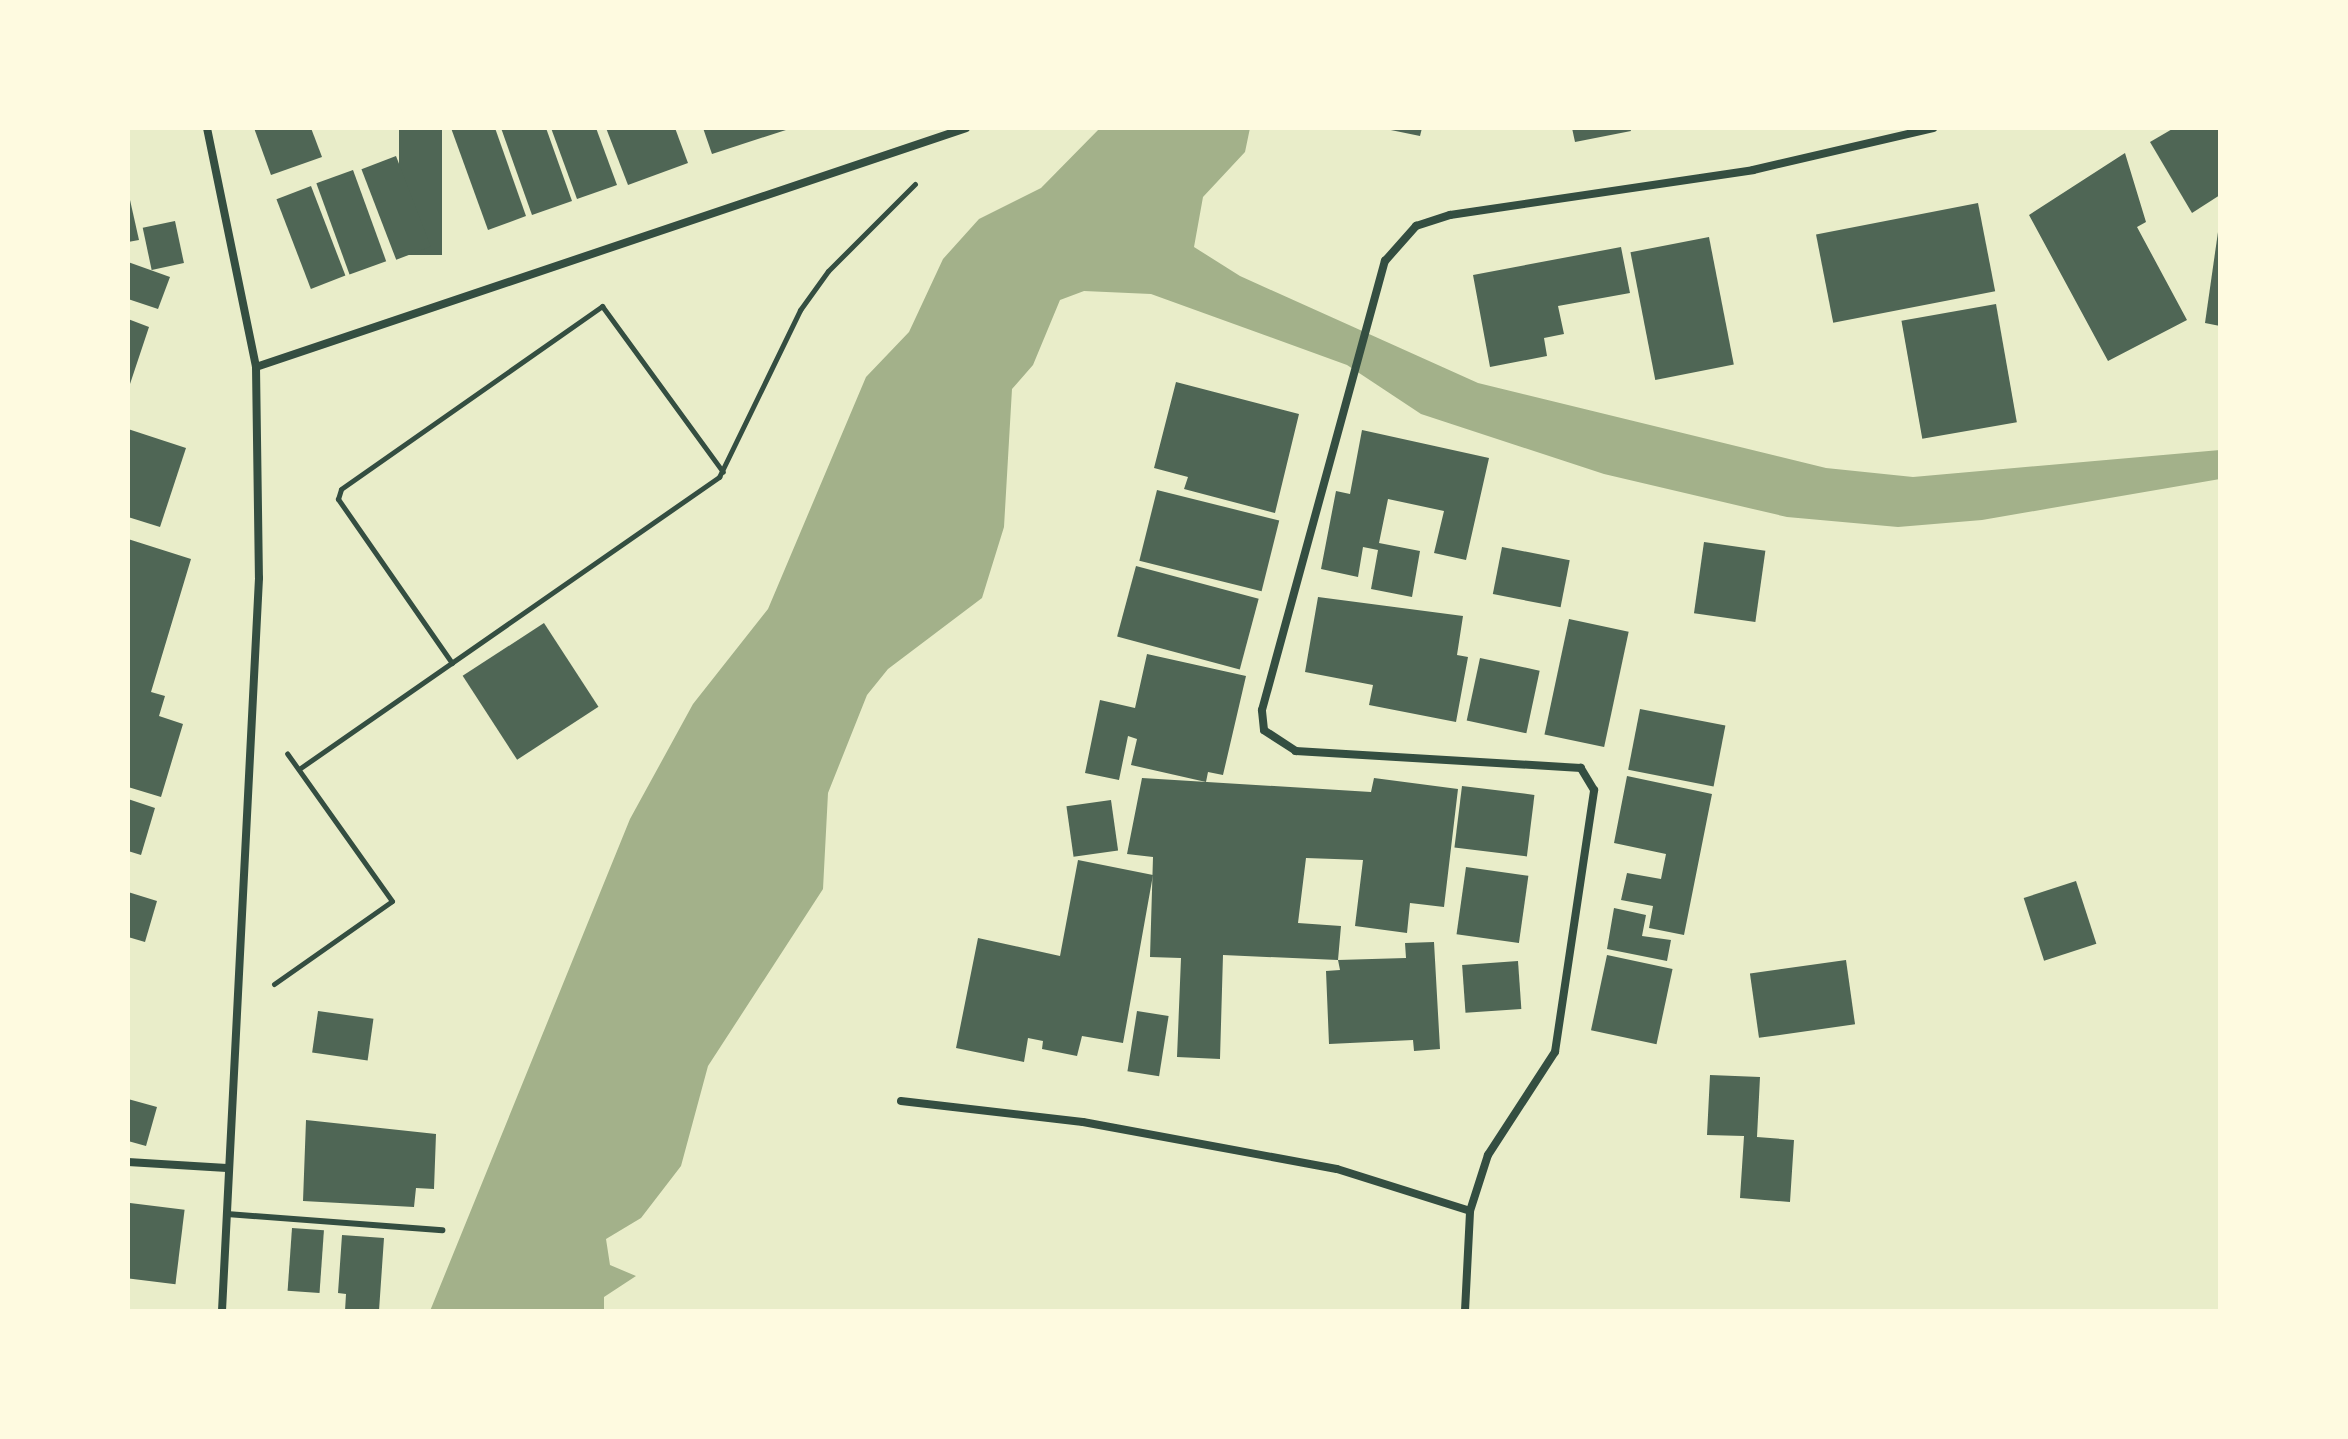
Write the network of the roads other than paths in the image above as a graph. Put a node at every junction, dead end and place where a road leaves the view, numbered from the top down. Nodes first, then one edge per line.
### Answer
1 (207, 128) edge
2 (966, 128) edge
3 (1933, 128) edge
4 (256, 367) junction
5 (901, 1101) dead end
6 (128, 1162) edge
7 (227, 1168) junction
8 (1470, 1211) junction
9 (227, 1214) junction
10 (442, 1230) dead end
11 (222, 1311) edge
12 (1465, 1311) edge

1 - 4 street
2 - 4 street
3 - 8 street
4 - 7 street
5 - 8 street
6 - 7 street
7 - 9 street
8 - 12 street
9 - 10 lane
9 - 11 street

